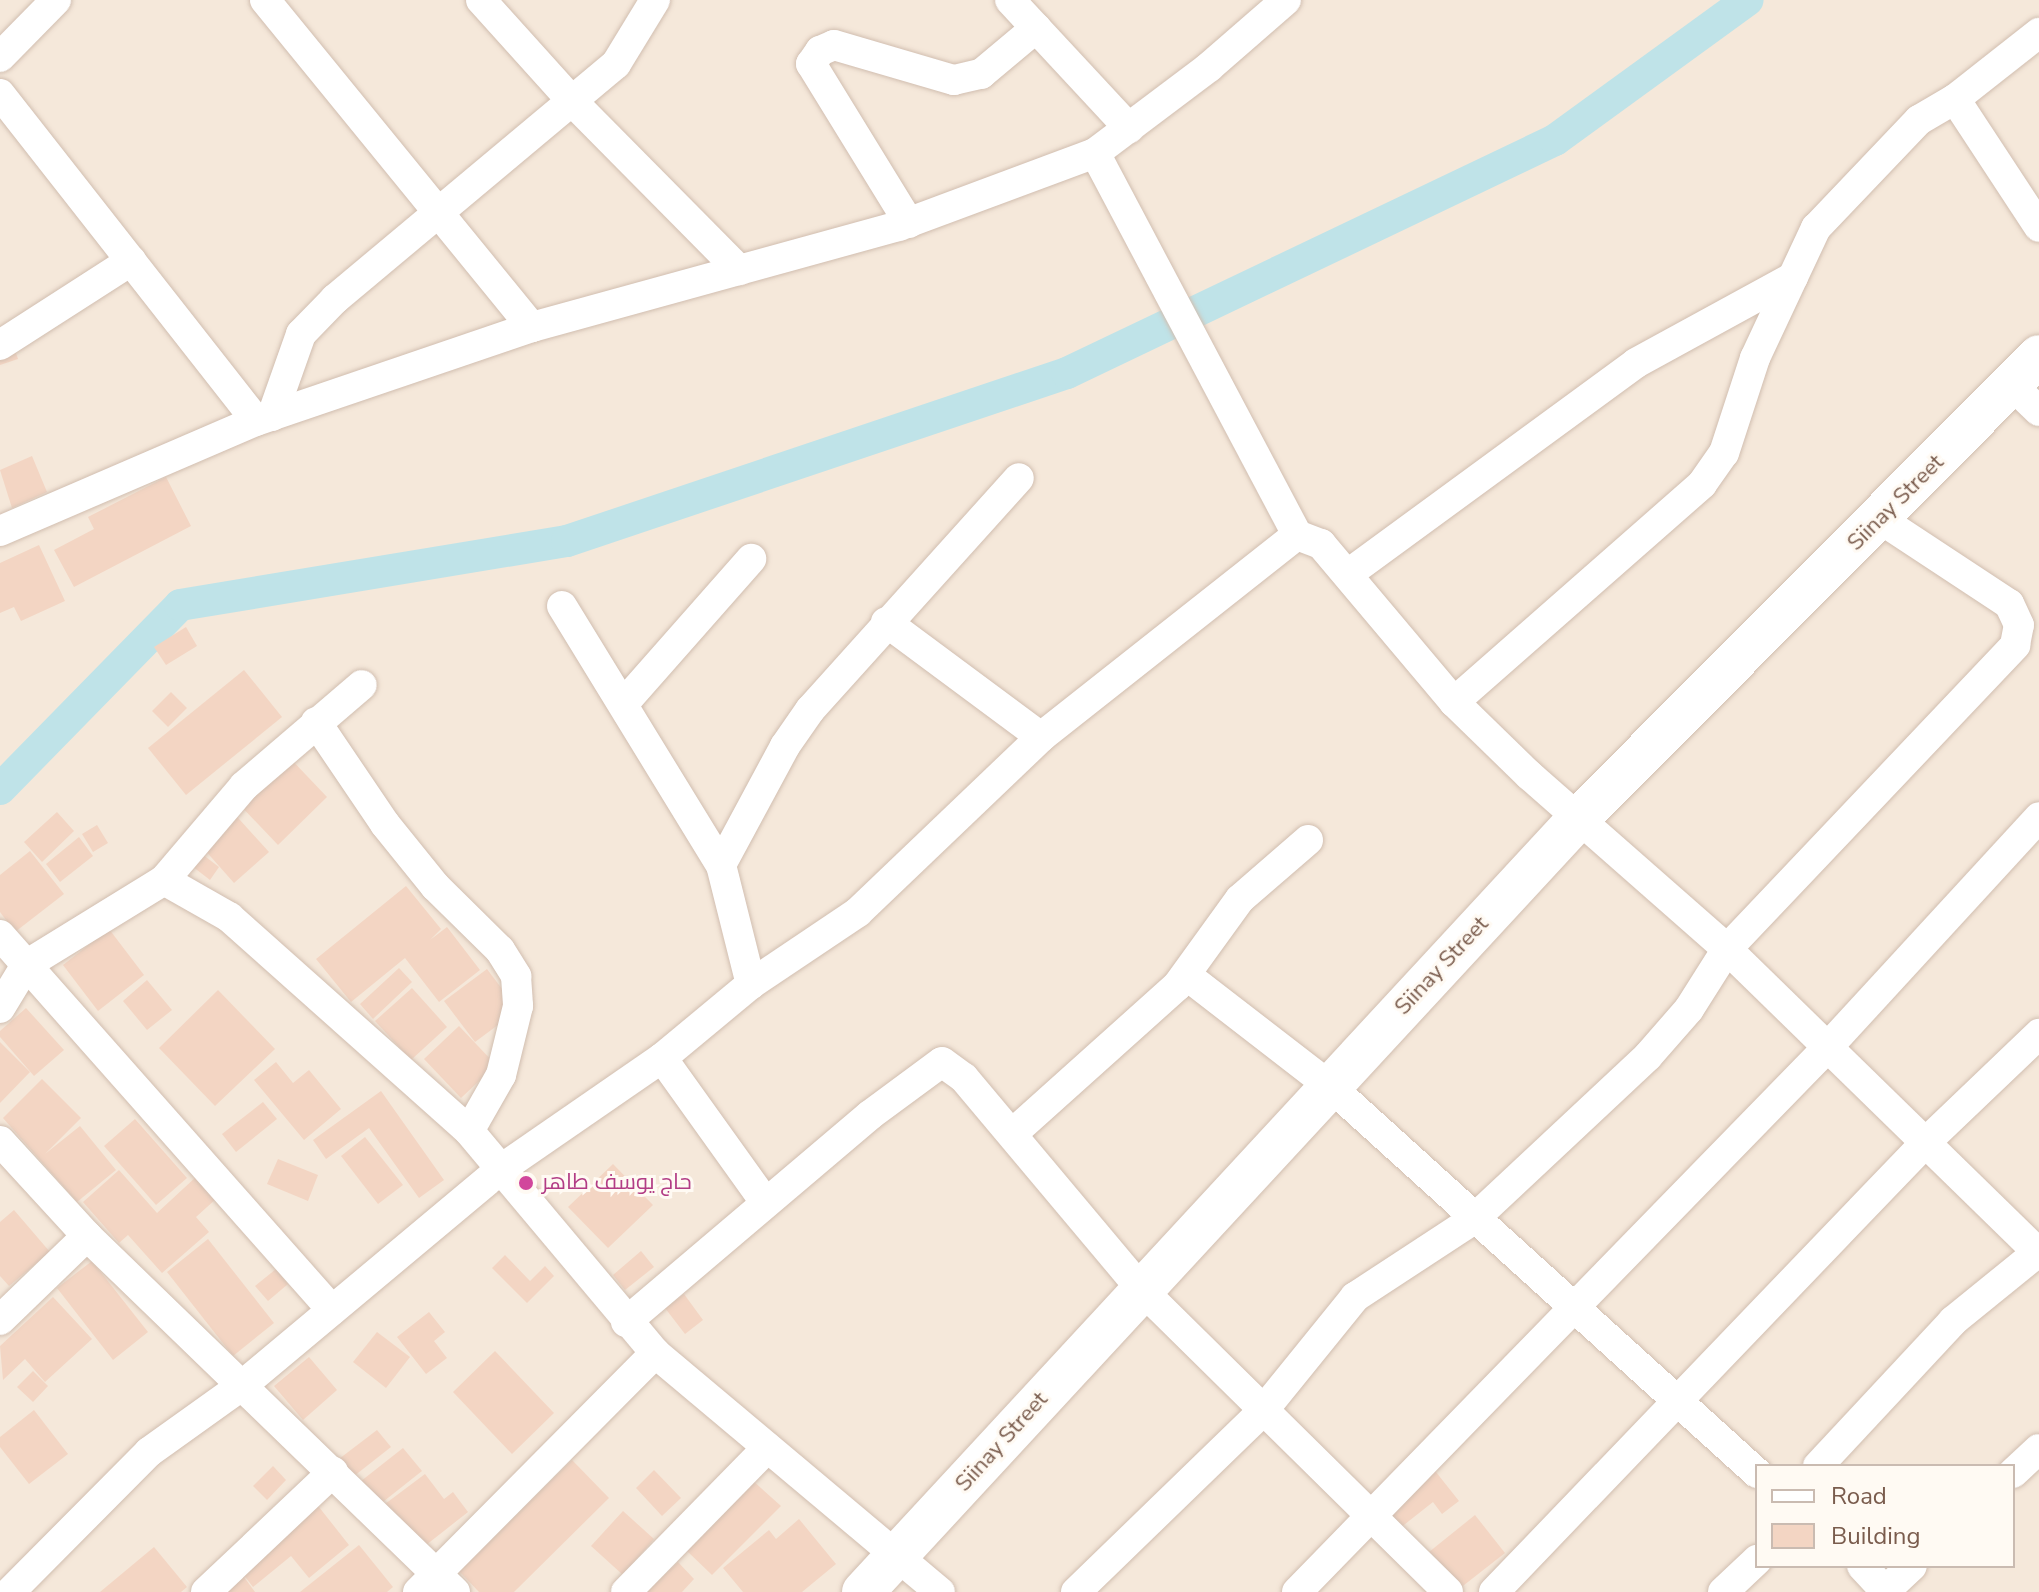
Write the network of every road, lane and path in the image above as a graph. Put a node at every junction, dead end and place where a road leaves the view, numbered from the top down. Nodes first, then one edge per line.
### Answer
1 (56, 0) edge
2 (265, 0) edge
3 (481, 0) edge
4 (655, 0) edge
5 (1010, 0) edge
6 (1286, 0) edge
7 (1036, 28) junction
8 (2039, 33) edge
9 (0, 57) edge
10 (0, 94) edge
11 (1955, 99) junction
12 (572, 101) junction
13 (1129, 128) junction
14 (1095, 153) junction
15 (441, 210) junction
16 (909, 223) junction
17 (2039, 227) edge
18 (131, 261) junction
19 (739, 270) junction
20 (1793, 277) junction
21 (532, 327) junction
22 (0, 345) edge
23 (2030, 384) edge
24 (264, 418) junction
25 (1019, 478) dead end
26 (1880, 519) junction
27 (3, 520) edge
28 (1297, 535) junction
29 (751, 559) dead end
30 (1348, 574) junction
31 (562, 606) dead end
32 (886, 622) junction
33 (362, 685) dead end
34 (625, 702) junction
35 (1454, 702) junction
36 (316, 722) junction
37 (1041, 737) junction
38 (2039, 817) edge
39 (1578, 819) junction
40 (1308, 840) dead end
41 (721, 865) junction
42 (164, 880) junction
43 (0, 935) edge
44 (1727, 949) junction
45 (26, 965) junction
46 (1186, 975) junction
47 (751, 984) junction
48 (0, 1008) edge
49 (2039, 1034) edge
50 (1826, 1049) junction
51 (662, 1058) junction
52 (1331, 1087) junction
53 (469, 1131) junction
54 (1012, 1134) junction
55 (0, 1141) edge
56 (1925, 1143) junction
57 (501, 1169) junction
58 (766, 1203) junction
59 (1474, 1219) junction
60 (87, 1236) junction
61 (2039, 1252) edge
62 (1141, 1289) junction
63 (1576, 1305) junction
64 (332, 1310) junction
65 (0, 1320) edge
66 (626, 1322) junction
67 (655, 1353) junction
68 (244, 1384) junction
69 (1679, 1404) junction
70 (1262, 1412) junction
71 (767, 1448) junction
72 (2039, 1449) edge
73 (1820, 1464) edge
74 (1755, 1471) edge
75 (2015, 1471) edge
76 (333, 1472) junction
77 (1367, 1517) junction
78 (899, 1555) junction
79 (1755, 1562) edge
80 (1864, 1568) edge
81 (1910, 1568) edge
82 (437, 1586) edge
83 (0, 1587) edge
84 (8, 1592) edge
85 (206, 1592) edge
86 (626, 1592) edge
87 (863, 1592) edge
88 (940, 1592) edge
89 (1076, 1592) edge
90 (1297, 1592) edge
91 (1448, 1592) edge
92 (1494, 1592) edge
93 (1723, 1592) edge
94 (1885, 1592) edge

1 - 9 street
2 - 15 street
3 - 12 street
4 - 12 street
5 - 7 street
6 - 13 street
7 - 13 street
7 - 16 street
8 - 11 street
10 - 18 street
11 - 17 street
11 - 20 street
12 - 15 street
12 - 19 street
13 - 14 street
14 - 16 street
14 - 28 street
15 - 21 street
15 - 24 street
16 - 19 street
18 - 22 street
18 - 24 street
19 - 21 street
20 - 30 street
20 - 35 street
21 - 24 street
23 - 26 street, Siinay Street
24 - 27 street
25 - 32 street
26 - 39 street, Siinay Street
26 - 44 street
28 - 30 street
28 - 37 street
29 - 34 street
30 - 35 street
31 - 34 street
32 - 37 street
32 - 41 street
33 - 36 street
34 - 41 street
35 - 39 street
36 - 42 street
36 - 53 street
37 - 47 street
38 - 50 street
39 - 44 street
39 - 52 street, Siinay Street
40 - 46 street
41 - 47 street
42 - 45 street
42 - 53 street
43 - 45 street
44 - 50 street
44 - 59 street
45 - 48 street
45 - 64 street
46 - 52 street
46 - 54 street
47 - 51 street
49 - 56 street
50 - 56 street
50 - 63 street
51 - 57 street
51 - 58 street
52 - 59 street
52 - 62 street, Siinay Street
53 - 57 street
54 - 58 street
54 - 62 street
55 - 60 street
56 - 61 street
56 - 69 street
57 - 64 street
57 - 66 street
58 - 66 street
59 - 63 street
59 - 70 street
60 - 65 street
60 - 68 street
61 - 73 street
62 - 70 street
62 - 78 street, Siinay Street
63 - 69 street
63 - 77 street
64 - 68 street
66 - 67 street
67 - 71 street
67 - 82 street
68 - 76 street
68 - 84 street
69 - 74 street
69 - 92 street
70 - 77 street
70 - 89 street
71 - 78 street
71 - 86 street
72 - 75 street
76 - 82 street
76 - 85 street
77 - 90 street
77 - 91 street
78 - 87 street, Siinay Street
78 - 88 street
79 - 93 street
80 - 94 street
81 - 94 street
83 - 84 street

